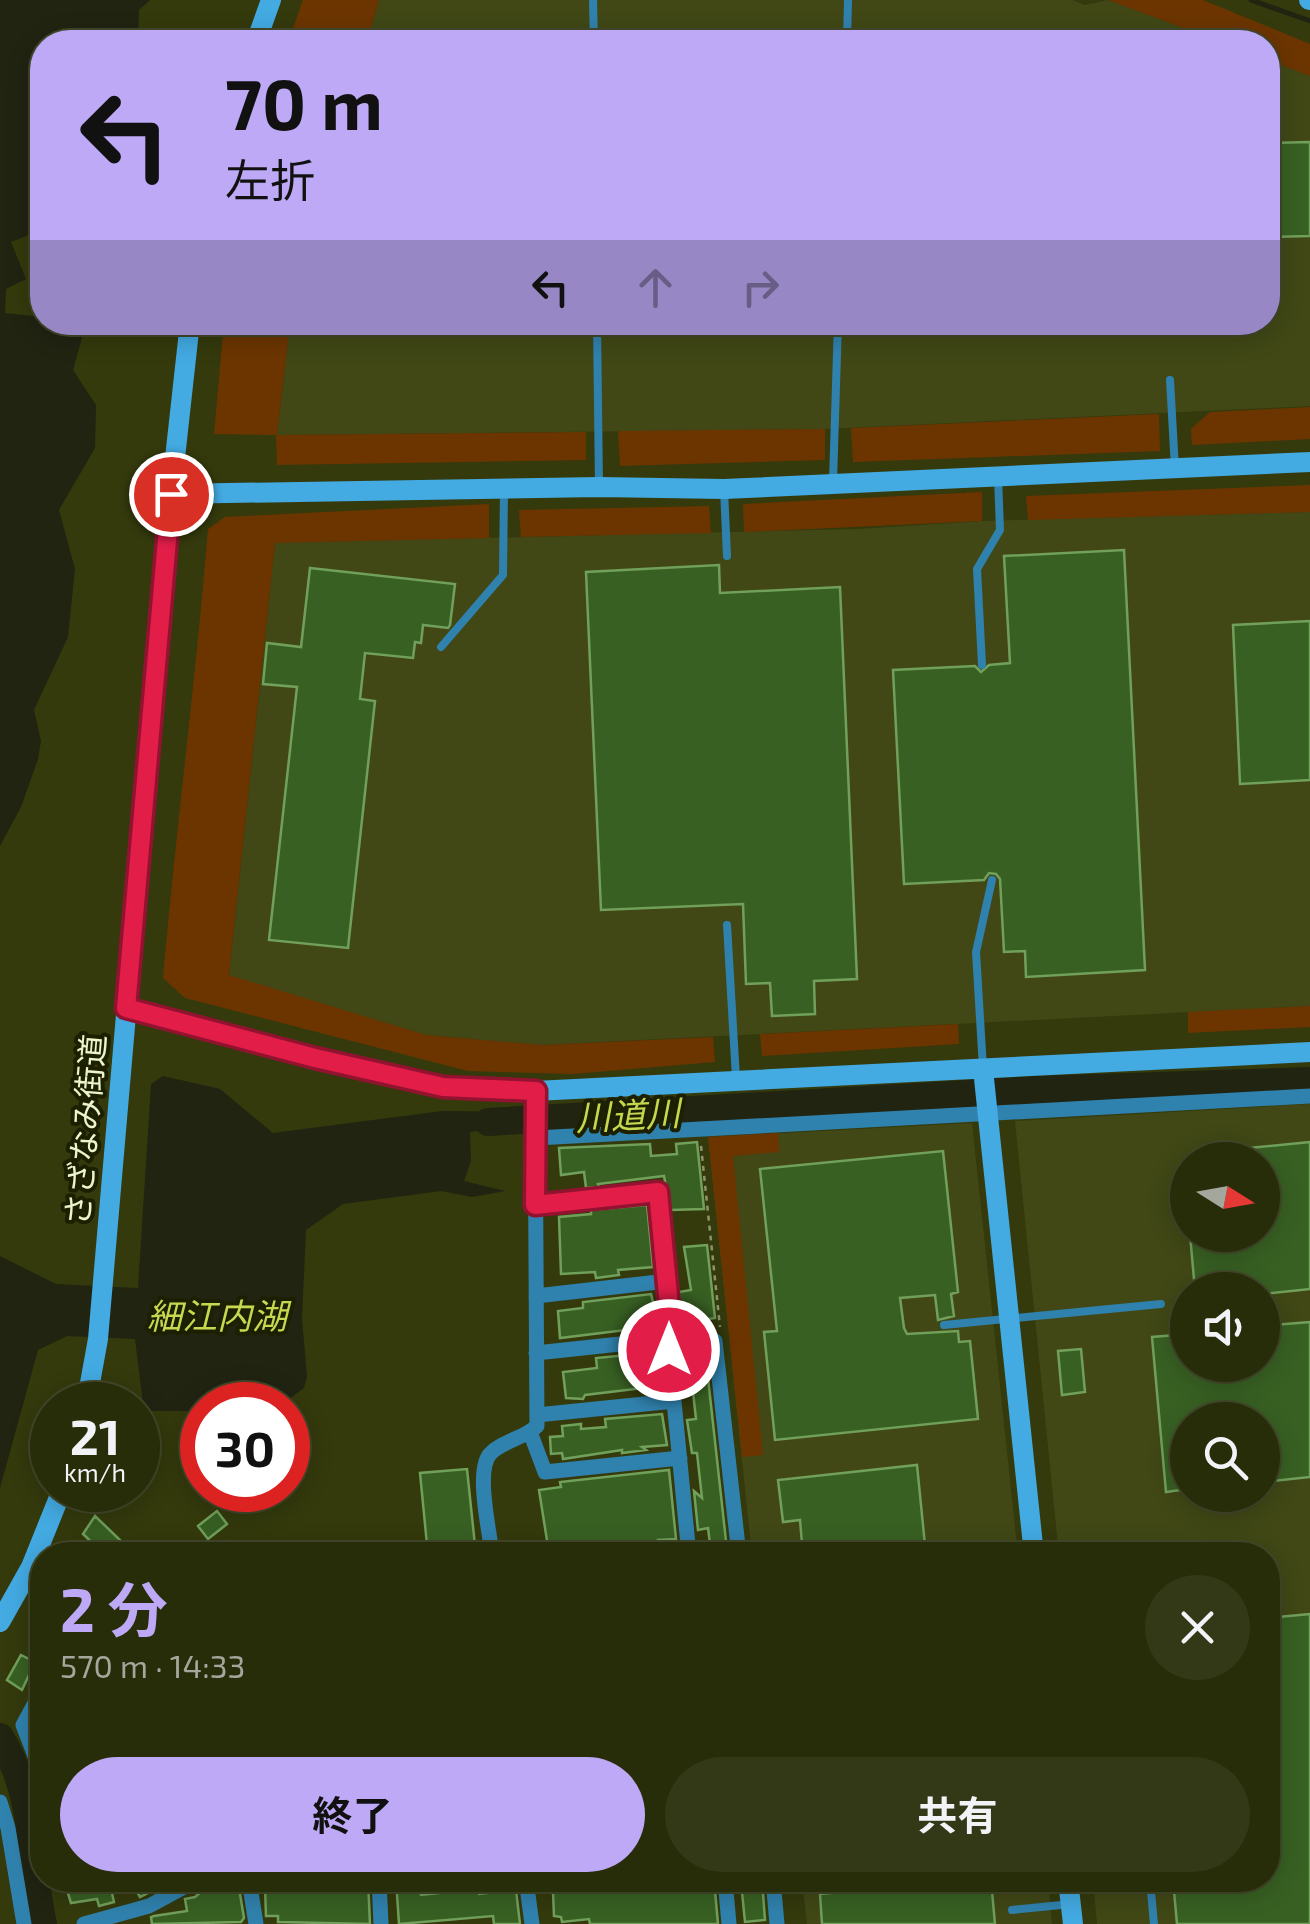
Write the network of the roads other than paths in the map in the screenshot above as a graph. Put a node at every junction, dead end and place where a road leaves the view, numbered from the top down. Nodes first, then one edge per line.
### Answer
1 (270, 0) edge
2 (594, 0) edge
3 (848, 0) edge
4 (260, 30) edge
5 (594, 30) edge
6 (847, 30) edge
7 (189, 335) edge
8 (598, 335) edge
9 (838, 335) edge
10 (1170, 380) dead end
11 (1310, 462) edge
12 (1175, 468) junction
13 (998, 477) junction
14 (832, 486) junction
15 (600, 487) junction
16 (504, 489) junction
17 (724, 489) junction
18 (171, 494) junction
19 (727, 556) dead end
20 (441, 647) dead end
21 (982, 665) dead end
22 (992, 880) dead end
23 (727, 925) dead end
24 (126, 1008) junction
25 (1310, 1052) edge
26 (985, 1076) junction
27 (736, 1082) junction
28 (1310, 1096) edge
29 (536, 1098) junction
30 (989, 1110) junction
31 (536, 1135) junction
32 (535, 1205) junction
33 (667, 1281) junction
34 (536, 1296) junction
35 (1161, 1304) dead end
36 (1009, 1319) junction
37 (944, 1326) dead end
38 (670, 1338) junction
39 (536, 1353) junction
40 (90, 1382) edge
41 (674, 1401) junction
42 (538, 1415) junction
43 (530, 1432) junction
44 (680, 1458) junction
45 (53, 1512) edge
46 (41, 1542) edge
47 (490, 1542) edge
48 (689, 1542) edge
49 (738, 1542) edge
50 (1033, 1542) edge
51 (30, 1569) edge
52 (0, 1622) edge
53 (30, 1712) edge
54 (30, 1743) edge
55 (0, 1802) edge
56 (176, 1892) edge
57 (251, 1892) edge
58 (380, 1892) edge
59 (528, 1892) edge
60 (726, 1892) edge
61 (773, 1892) edge
62 (1151, 1892) edge
63 (1012, 1910) dead end
64 (1072, 1914) edge
65 (24, 1924) edge
66 (84, 1924) edge
67 (256, 1924) edge
68 (381, 1924) edge
69 (532, 1924) edge
70 (730, 1924) edge
71 (777, 1924) edge
72 (1154, 1924) edge

1 - 4 street
2 - 5 lane
3 - 6 lane
7 - 18 street, さざなみ街道
8 - 15 lane
9 - 14 lane
10 - 12 lane
11 - 12 street
12 - 13 street
13 - 14 street
13 - 21 lane
14 - 17 street
15 - 16 street
15 - 17 street
16 - 18 street
16 - 20 lane
17 - 19 lane
18 - 24 street, さざなみ街道
22 - 26 lane
23 - 27 lane
24 - 29 street
24 - 40 street, さざなみ街道
25 - 26 street
26 - 27 street
26 - 30 street
27 - 29 street
28 - 30 street
29 - 31 street
30 - 31 street
30 - 36 street
31 - 32 street
32 - 33 street
32 - 34 street
33 - 34 street
33 - 38 street
34 - 39 street
35 - 36 lane
36 - 37 lane
36 - 50 street
38 - 39 street
38 - 41 street
38 - 49 street
39 - 42 street
41 - 42 street
41 - 44 street
42 - 43 street
43 - 44 street
43 - 47 street
44 - 48 street
45 - 46 street
51 - 52 street
53 - 54 street
55 - 65 street
56 - 66 street
57 - 67 street
58 - 68 street
59 - 69 street
60 - 70 street
61 - 71 street
62 - 72 lane
63 - 64 lane

